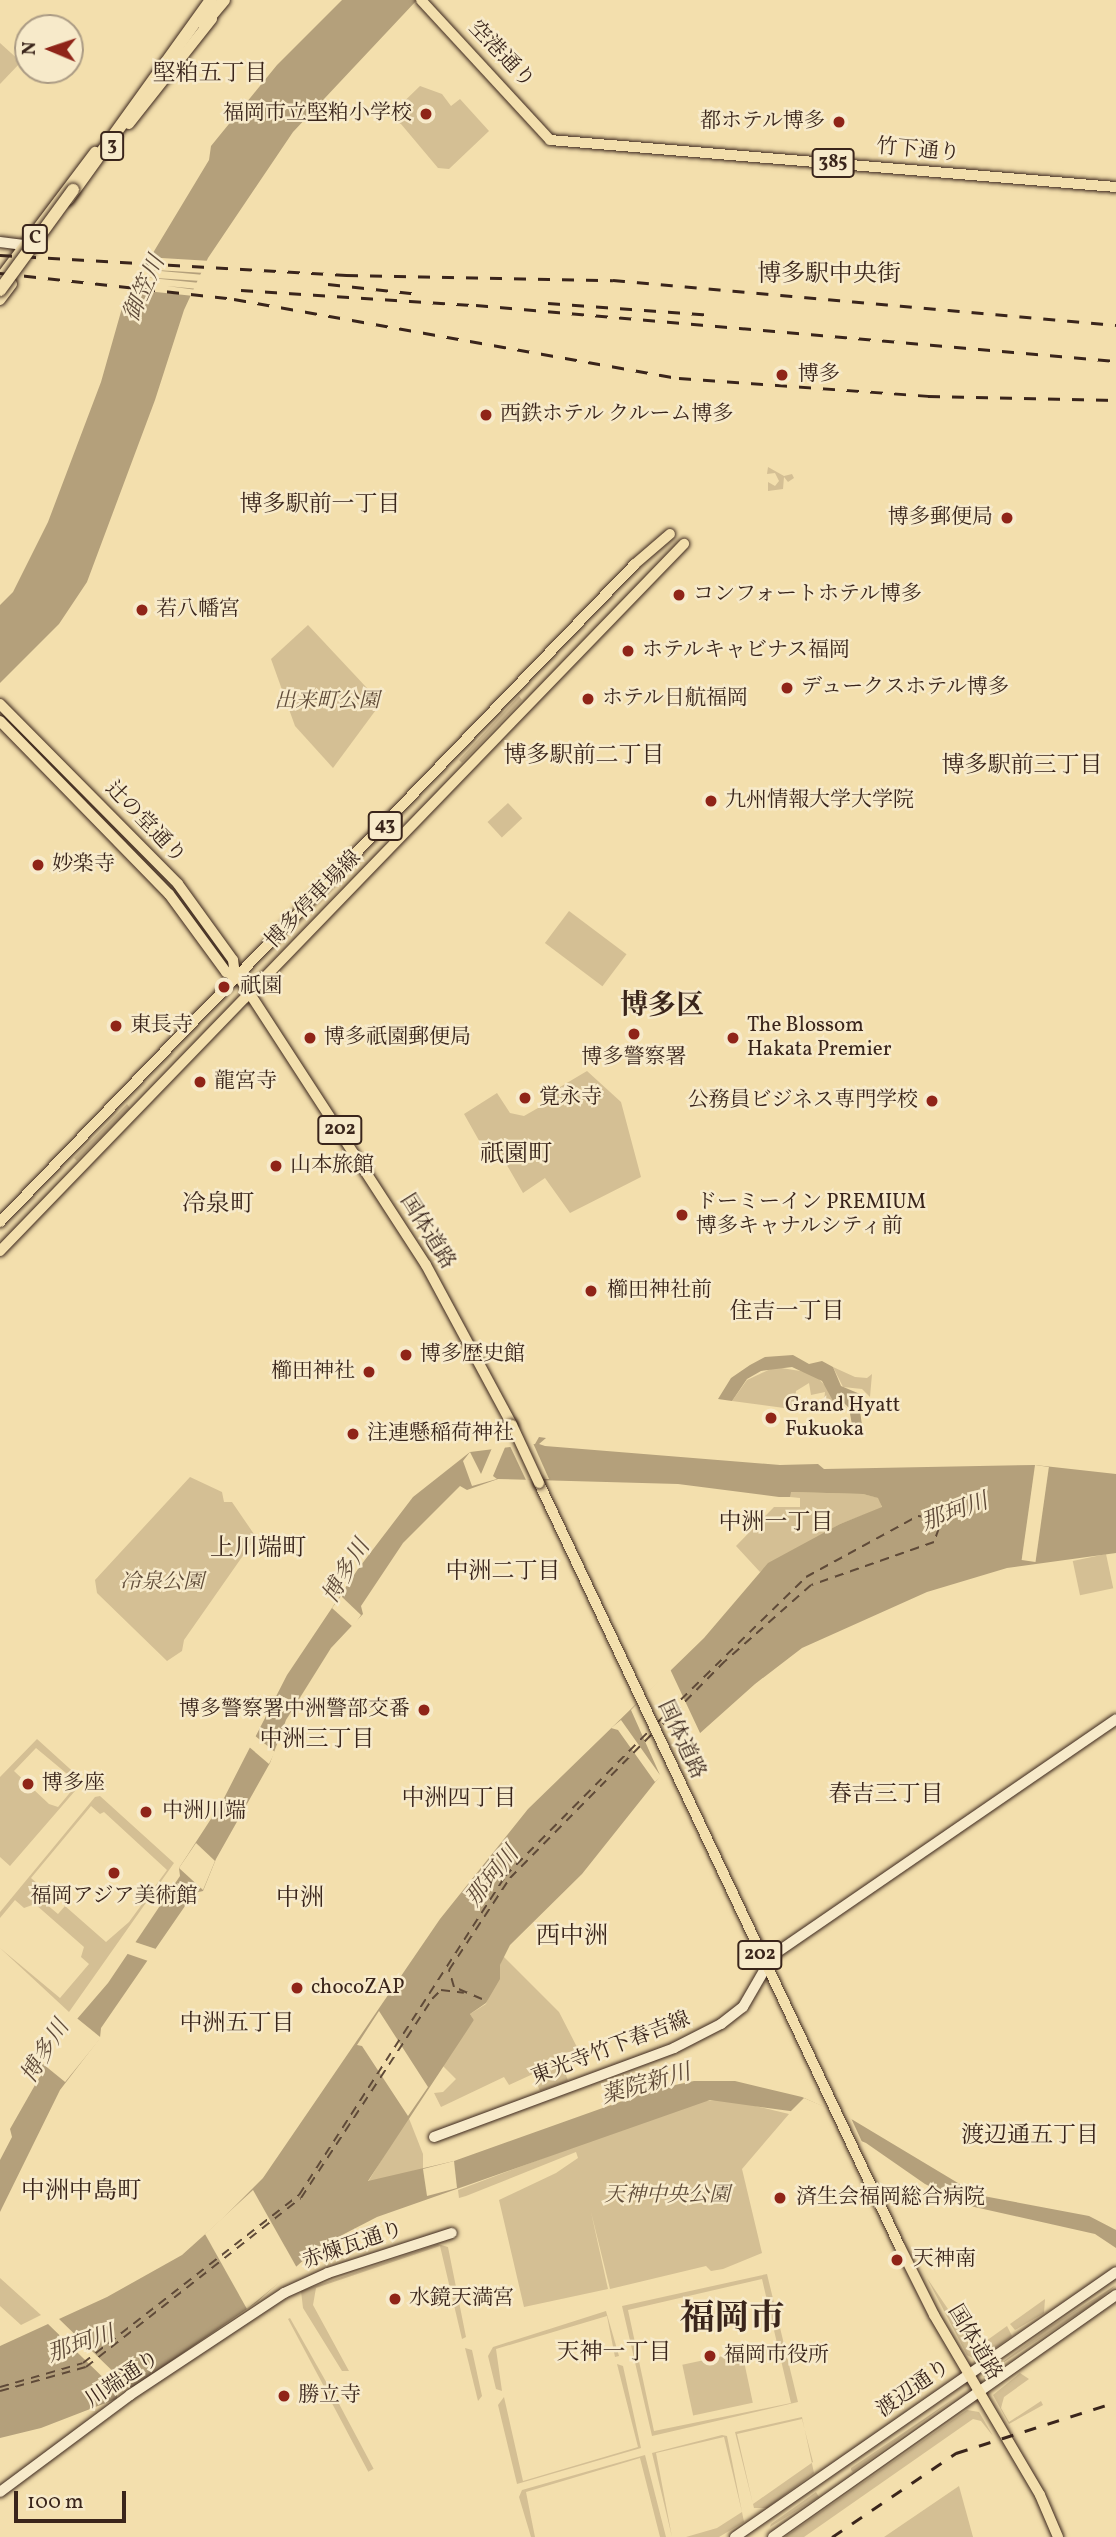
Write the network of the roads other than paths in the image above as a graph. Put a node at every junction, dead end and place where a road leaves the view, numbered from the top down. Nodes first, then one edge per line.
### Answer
1 (209, 0) edge
2 (224, 0) edge
3 (421, 0) edge
4 (154, 81) junction
5 (147, 94) junction
6 (550, 139) joint
7 (1116, 187) edge
8 (0, 242) edge
9 (24, 245) junction
10 (0, 278) edge
11 (0, 291) edge
12 (0, 300) edge
13 (670, 534) dead end
14 (684, 544) dead end
15 (0, 704) edge
16 (0, 721) edge
17 (237, 976) junction
18 (250, 996) junction
19 (0, 1222) edge
20 (0, 1251) edge
21 (1116, 1719) edge
22 (765, 1967) junction
23 (434, 2137) dead end
24 (452, 2233) dead end
25 (1116, 2272) edge
26 (1116, 2295) edge
27 (269, 2302) joint
28 (969, 2374) junction
29 (979, 2390) junction
30 (0, 2492) edge
31 (735, 2537) edge
32 (773, 2537) edge
33 (1058, 2537) edge

1 - 4 highway, C
1 - 5 highway, C
1 - 9 main road, 3
2 - 4 highway
2 - 5 highway
2 - 12 main road, 3
3 - 6 main road, 空港通り / 385
4 - 11 highway, C, bridge
5 - 11 highway, C, bridge
6 - 7 main road, 竹下通り / 385
8 - 9 main road
9 - 10 main road, 3
13 - 17 main road, 博多停車場線 / 43
14 - 18 main road, 博多停車場線 / 43
15 - 17 main road, 辻の堂通り / 202
16 - 17 main road, 辻の堂通り / 202
17 - 18 main road, 国体道路 / 202
17 - 19 main road, 博多停車場線 / 43
18 - 20 main road, 博多停車場線 / 43
18 - 22 main road, 国体道路 / 202, bridge
21 - 22 main road, 東光寺竹下春吉線
22 - 23 main road, 東光寺竹下春吉線
22 - 28 main road, 国体道路 / 202
24 - 27 main road, 赤煉瓦通り
25 - 28 main road, 渡辺通り
26 - 29 main road, 渡辺通り
27 - 30 main road, 川端通り
28 - 29 main road, 国体道路 / 202
28 - 31 main road, 渡辺通り
29 - 32 main road, 渡辺通り
29 - 33 main road, 国体道路 / 202

